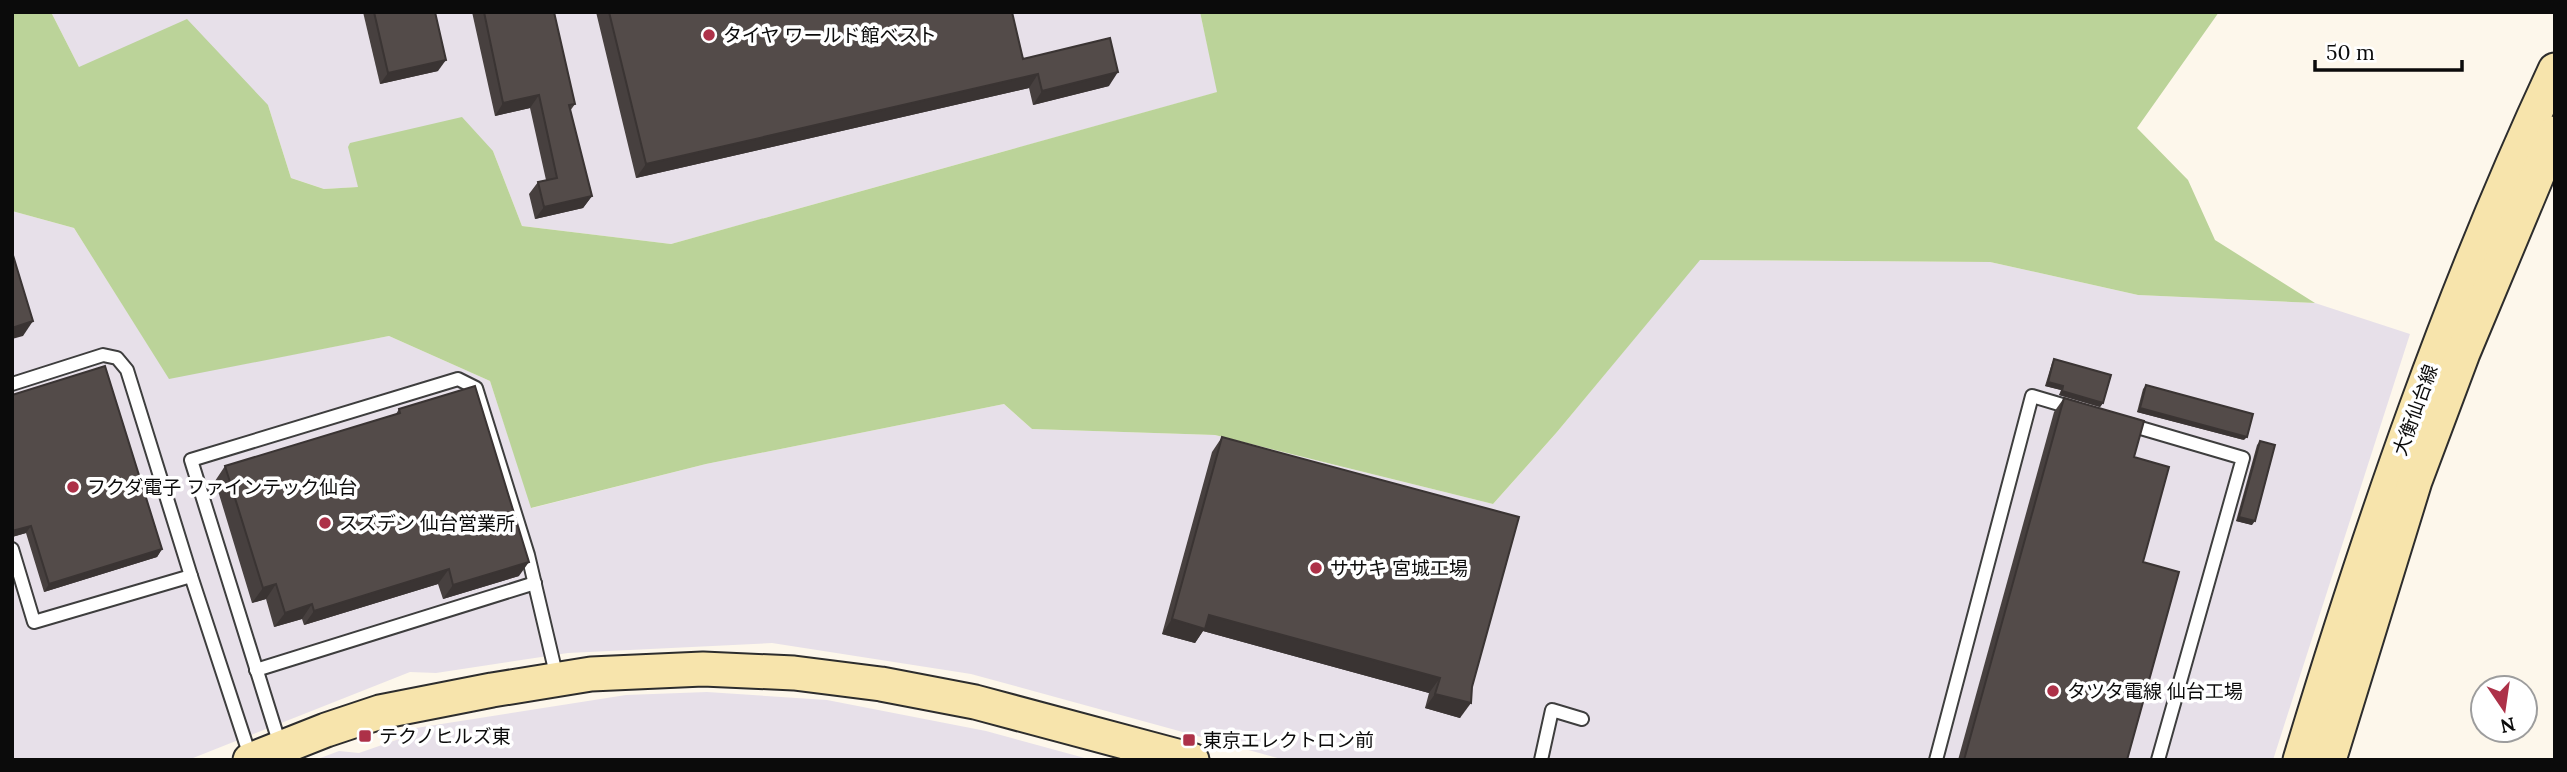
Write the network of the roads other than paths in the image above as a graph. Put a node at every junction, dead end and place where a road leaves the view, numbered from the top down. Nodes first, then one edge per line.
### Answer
1 (2555, 71) edge
2 (2555, 133) edge
3 (12, 384) edge
4 (2084, 412) edge
5 (2111, 419) edge
6 (12, 549) edge
7 (191, 576) junction
8 (535, 583) junction
9 (256, 670) junction
10 (558, 679) junction
11 (1582, 719) dead end
12 (1150, 754) edge
13 (261, 756) edge
14 (1192, 760) edge
15 (1541, 760) edge
16 (1936, 760) edge
17 (2158, 760) edge
18 (2300, 760) edge
19 (2329, 760) edge

1 - 18 main road, 大衡仙台線
2 - 19 main road, 大衡仙台線
3 - 7 lane
4 - 16 lane
5 - 17 lane
6 - 7 lane
7 - 13 lane
8 - 9 lane
8 - 9 lane
8 - 10 lane
9 - 13 lane
10 - 12 main road
10 - 13 main road
11 - 15 lane
12 - 14 main road

